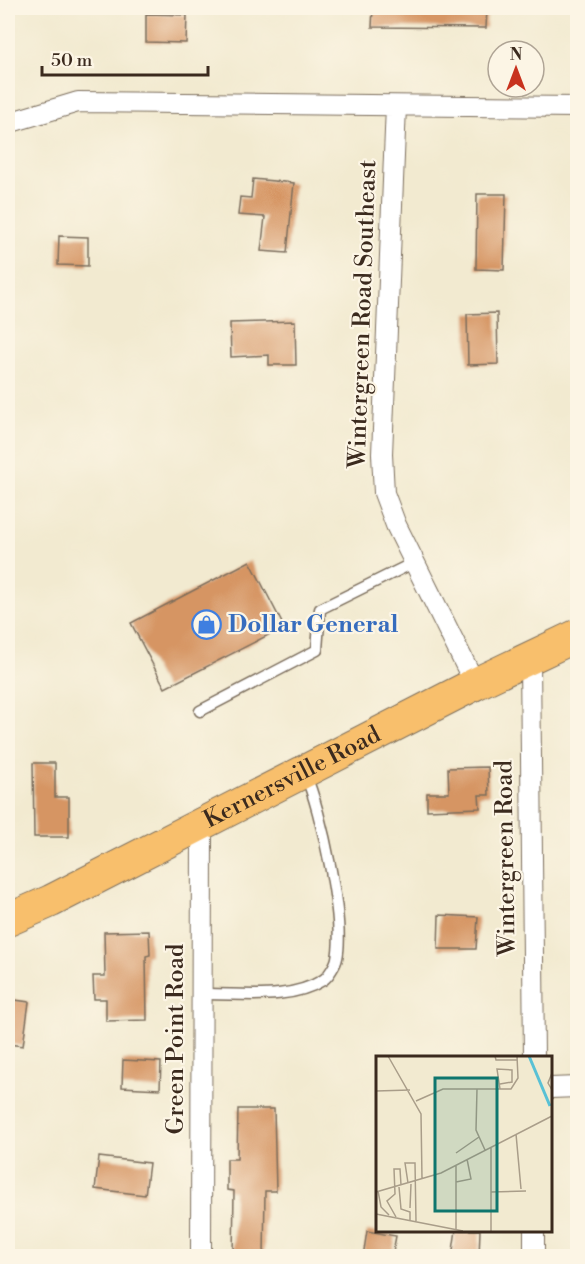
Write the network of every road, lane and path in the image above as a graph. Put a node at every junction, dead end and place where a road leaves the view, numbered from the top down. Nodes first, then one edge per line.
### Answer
1 (396, 106) junction
2 (578, 107) edge
3 (8, 123) edge
4 (414, 561) junction
5 (578, 635) edge
6 (530, 659) junction
7 (475, 684) junction
8 (200, 711) dead end
9 (304, 771) junction
10 (202, 822) junction
11 (8, 920) edge
12 (201, 994) junction
13 (534, 1056) edge
14 (552, 1088) edge
15 (578, 1088) edge
16 (534, 1231) edge
17 (201, 1257) edge
18 (534, 1257) edge

1 - 2 street
1 - 3 street
1 - 4 street, Wintergreen Road Southeast
4 - 7 street, Wintergreen Road Southeast
4 - 8 lane
5 - 6 main road, Kernersville Road
6 - 7 main road, Kernersville Road
6 - 13 street, Wintergreen Road
7 - 9 main road, Kernersville Road
9 - 10 main road, Kernersville Road
9 - 12 lane
10 - 11 main road, Kernersville Road
10 - 12 street, Green Point Road
12 - 17 street, Green Point Road
14 - 15 street
16 - 18 street

